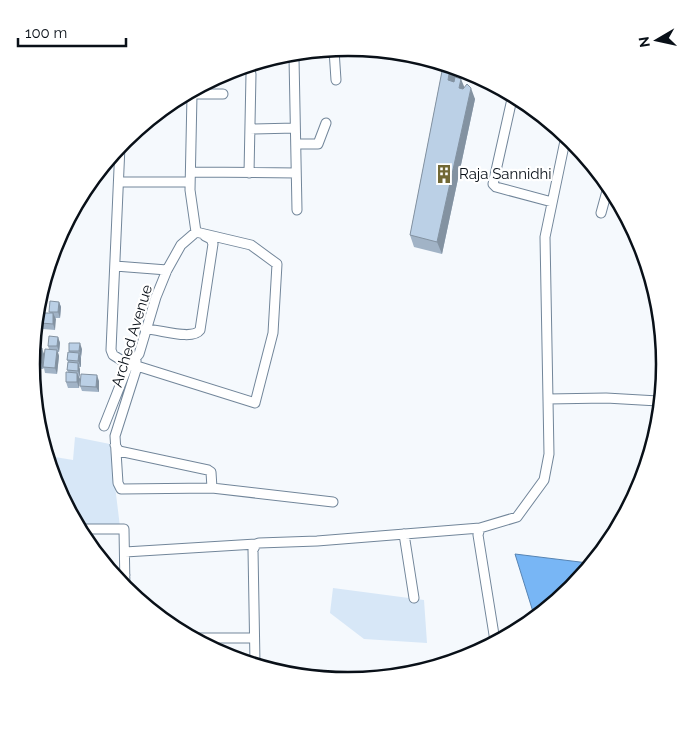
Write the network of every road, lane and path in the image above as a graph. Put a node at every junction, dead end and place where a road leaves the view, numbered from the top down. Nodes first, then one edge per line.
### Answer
1 (334, 57) edge
2 (294, 61) edge
3 (251, 74) dead end
4 (336, 80) dead end
5 (200, 94) edge
6 (223, 94) dead end
7 (193, 98) edge
8 (511, 102) edge
9 (326, 123) dead end
10 (296, 128) junction
11 (250, 129) junction
12 (296, 144) junction
13 (564, 144) edge
14 (120, 158) edge
15 (190, 172) junction
16 (249, 173) junction
17 (296, 173) junction
18 (119, 182) junction
19 (190, 182) junction
20 (606, 195) edge
21 (552, 202) junction
22 (297, 210) dead end
23 (601, 213) dead end
24 (196, 232) junction
25 (115, 266) junction
26 (168, 270) junction
27 (145, 329) junction
28 (134, 363) junction
29 (548, 400) junction
30 (654, 401) edge
31 (104, 426) dead end
32 (115, 444) junction
33 (212, 488) junction
34 (333, 502) dead end
35 (480, 528) junction
36 (87, 529) edge
37 (404, 534) junction
38 (256, 544) junction
39 (125, 552) junction
40 (125, 575) edge
41 (414, 598) dead end
42 (494, 636) edge
43 (206, 638) edge
44 (254, 638) junction
45 (255, 658) edge

1 - 4 street
2 - 10 street
3 - 11 street
5 - 6 street
7 - 15 street
8 - 21 street
9 - 12 street
10 - 11 street
10 - 12 street
11 - 16 street
12 - 17 street
13 - 21 street
14 - 18 street
15 - 16 street
15 - 19 street
16 - 17 street
17 - 22 street
18 - 19 street
18 - 25 street
19 - 24 street
20 - 23 street
21 - 29 street
24 - 26 street, Arched Avenue
24 - 27 street
24 - 28 street
25 - 26 street
25 - 28 street
26 - 27 street, Arched Avenue
27 - 28 street, Arched Avenue
28 - 31 street
28 - 32 street, Arched Avenue
29 - 30 street
29 - 35 street
32 - 33 street
32 - 33 street, Arched Avenue
33 - 34 street
35 - 37 street
35 - 42 street
36 - 39 street
37 - 38 street
37 - 41 street
38 - 39 street
38 - 44 street
39 - 40 street
43 - 44 street
44 - 45 street

